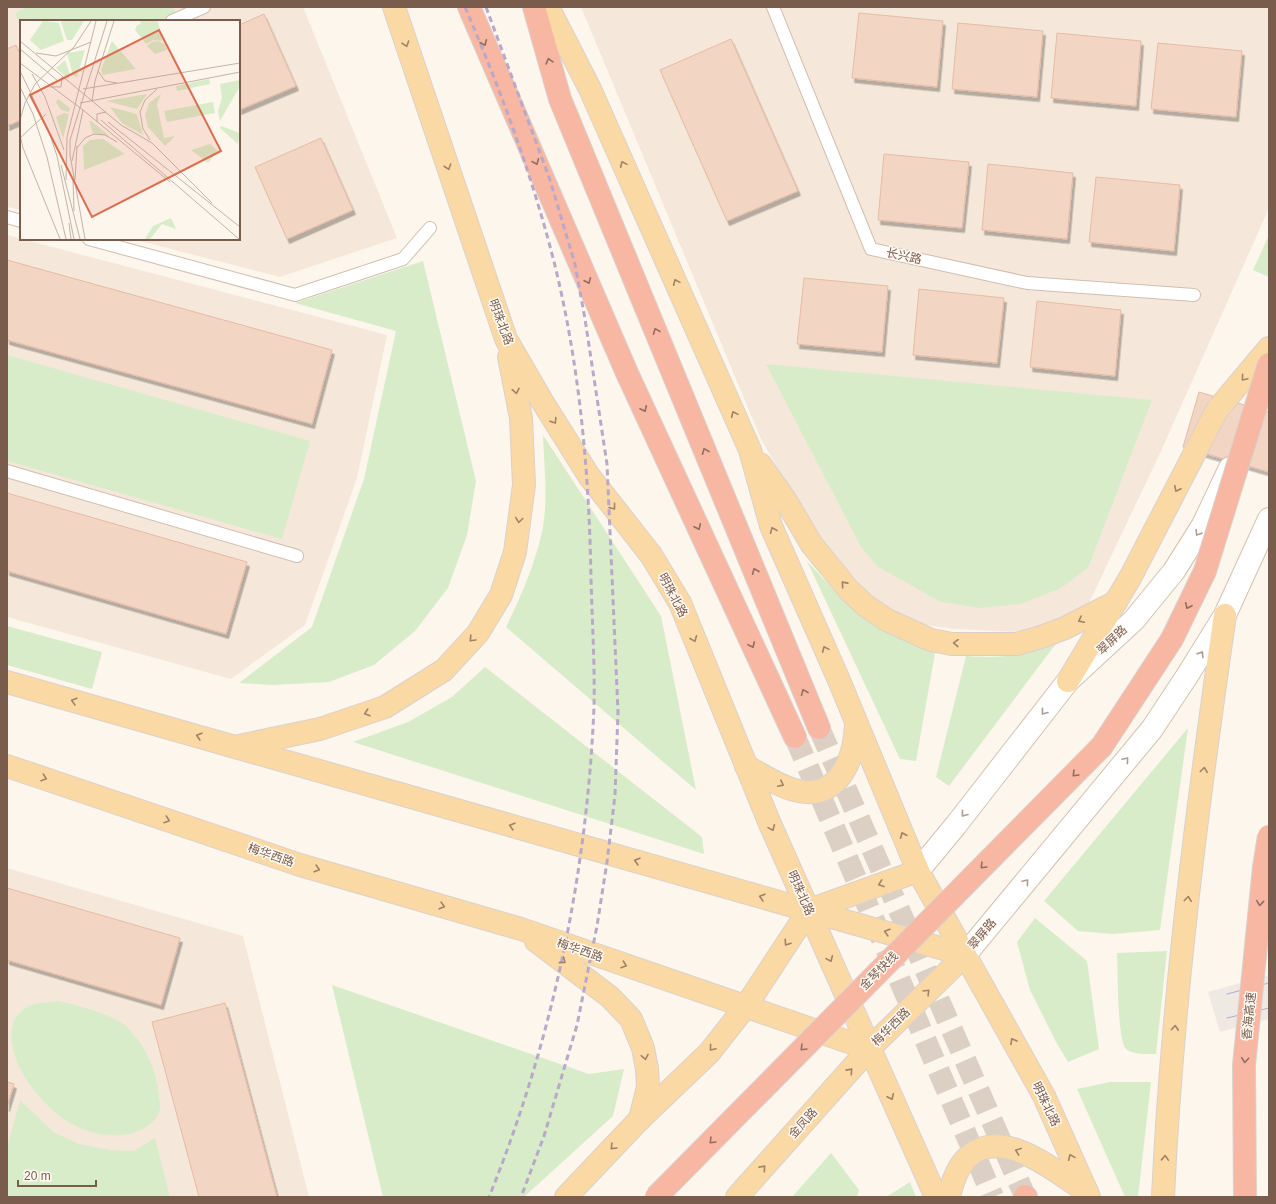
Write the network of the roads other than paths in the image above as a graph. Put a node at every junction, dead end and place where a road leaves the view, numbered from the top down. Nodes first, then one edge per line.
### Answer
1 (204, 7) edge
2 (394, 7) edge
3 (469, 7) edge
4 (534, 7) edge
5 (548, 7) edge
6 (773, 7) edge
7 (174, 20) edge
8 (7, 217) edge
9 (20, 221) edge
10 (430, 228) dead end
11 (93, 240) edge
12 (1194, 295) dead end
13 (506, 339) junction
14 (1269, 348) edge
15 (1269, 364) edge
16 (1269, 384) edge
17 (750, 450) junction
18 (7, 471) edge
19 (1269, 520) edge
20 (297, 556) dead end
21 (1116, 602) junction
22 (1225, 615) junction
23 (1068, 681) junction
24 (7, 682) edge
25 (856, 724) junction
26 (819, 728) tunnel mouth
27 (795, 737) tunnel mouth
28 (236, 747) junction
29 (7, 766) edge
30 (746, 766) junction
31 (1269, 836) edge
32 (918, 871) junction
33 (808, 910) junction
34 (521, 929) junction
35 (965, 954) junction
36 (746, 1006) junction
37 (869, 1049) junction
38 (640, 1119) junction
39 (1088, 1195) edge
40 (566, 1197) edge
41 (656, 1197) edge
42 (737, 1197) edge
43 (936, 1197) edge
44 (949, 1197) edge
45 (1164, 1197) edge
46 (1245, 1197) edge

1 - 7 lane
2 -> 13 main road, 明珠北路
3 -> 27 highway
26 -> 4 highway
17 -> 5 main road, 明珠北路
6 - 12 lane, 长兴路
8 - 9 lane
10 - 11 lane
13 -> 28 main road
13 -> 30 main road, 明珠北路
14 -> 21 main road
15 -> 41 highway, 金琴快线, bridge
16 -> 23 main road, 翠屏路
21 -> 17 main road
25 -> 17 main road, 明珠北路
18 - 20 lane
19 - 22 main road, 翠屏路
21 - 23 main road
35 -> 22 main road, 翠屏路
45 -> 22 main road
23 -> 32 main road, 翠屏路
28 -> 24 main road
30 -> 25 main road
32 -> 25 main road, 明珠北路
33 -> 28 main road
29 -> 34 main road, 梅华西路
30 -> 33 main road, 明珠北路
31 -> 46 highway, 香海高速, bridge
32 -> 33 main road
32 - 35 main road, 明珠北路
35 -> 33 main road
33 -> 36 main road
33 -> 37 main road, 明珠北路
34 -> 36 main road, 梅华西路
34 -> 38 main road
37 -> 35 main road, 梅华西路
39 -> 35 main road, 明珠北路
36 - 37 main road, 梅华西路
36 -> 38 main road
42 -> 37 main road, 金凤路
37 -> 43 main road, 明珠北路
38 -> 40 main road
39 -> 44 main road

